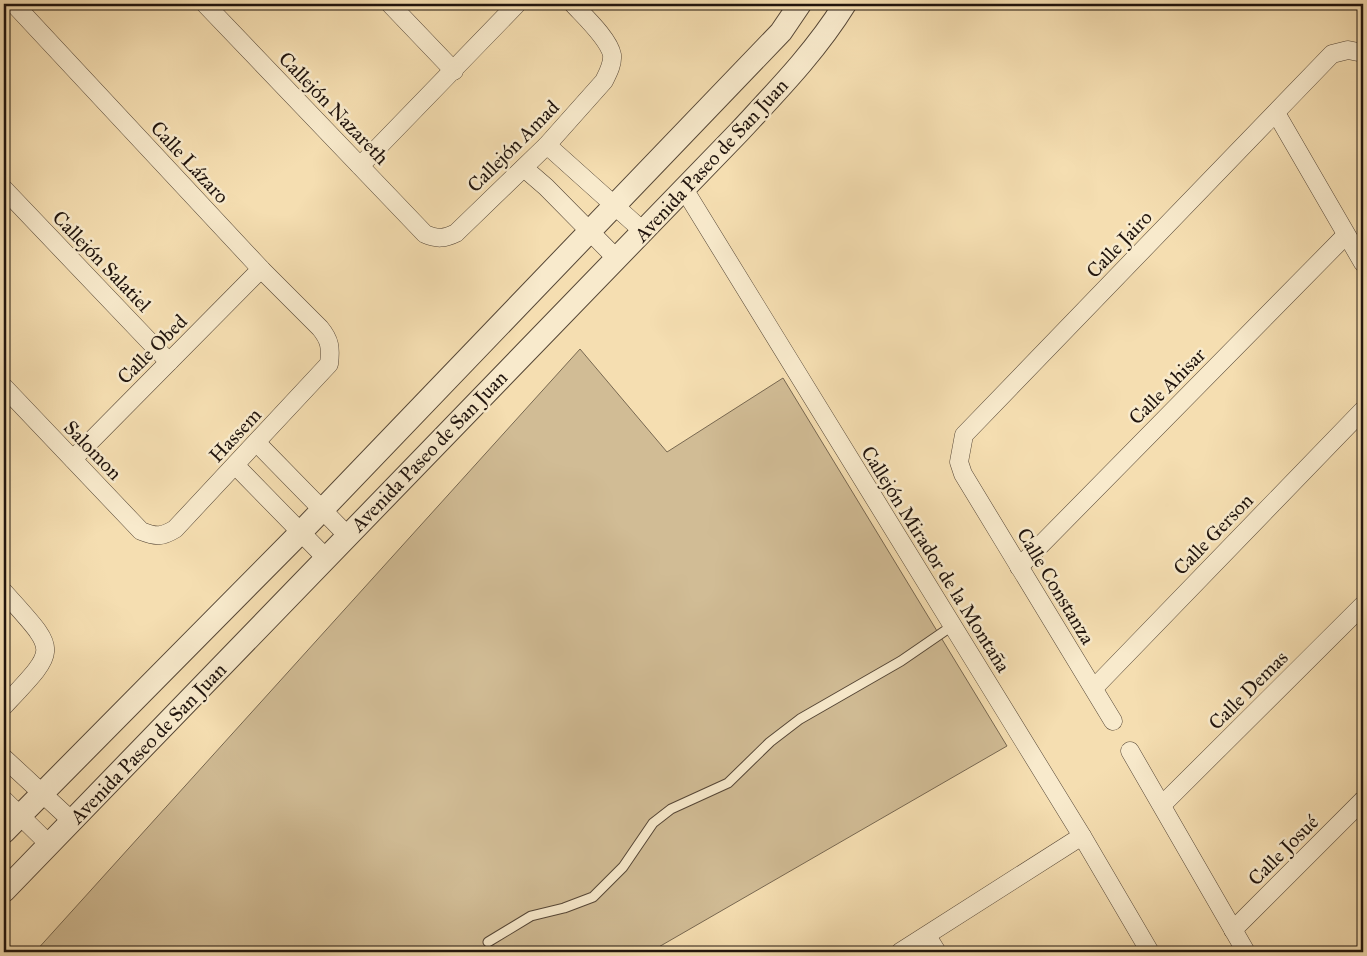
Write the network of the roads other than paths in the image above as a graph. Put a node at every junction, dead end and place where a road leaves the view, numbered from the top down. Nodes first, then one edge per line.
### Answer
1 (14, 4) edge
2 (205, 4) edge
3 (390, 4) edge
4 (517, 4) edge
5 (574, 4) edge
6 (800, 4) edge
7 (846, 4) edge
8 (1363, 53) edge
9 (454, 71) junction
10 (1276, 113) junction
11 (547, 145) junction
12 (360, 166) junction
13 (524, 168) junction
14 (4, 189) edge
15 (684, 189) junction
16 (615, 207) junction
17 (591, 232) junction
18 (644, 232) junction
19 (1346, 235) junction
20 (435, 238) joint
21 (617, 259) junction
22 (1363, 262) edge
23 (261, 268) junction
24 (331, 350) joint
25 (169, 362) junction
26 (4, 388) edge
27 (1363, 410) edge
28 (257, 443) junction
29 (72, 460) junction
30 (236, 466) junction
31 (963, 474) joint
32 (323, 510) junction
33 (301, 532) junction
34 (347, 535) junction
35 (156, 537) joint
36 (326, 558) junction
37 (1019, 567) junction
38 (4, 592) edge
39 (1363, 606) edge
40 (952, 626) junction
41 (1094, 688) junction
42 (4, 706) edge
43 (1113, 721) dead end
44 (1130, 751) dead end
45 (4, 758) edge
46 (42, 793) junction
47 (1363, 800) edge
48 (1162, 805) junction
49 (12, 808) edge
50 (72, 821) junction
51 (4, 832) edge
52 (1082, 836) junction
53 (50, 845) junction
54 (4, 892) edge
55 (1233, 930) junction
56 (927, 936) junction
57 (488, 942) dead end
58 (900, 952) edge
59 (937, 952) edge
60 (1150, 952) edge
61 (1246, 952) edge

1 - 23 street, Calle Lázaro
2 - 12 street, Callejón Nazareth
3 - 9 street
4 - 9 street
5 - 11 street, Callejón Amad
6 - 16 street, Avenida Paseo de San Juan
7 - 15 street, Avenida Paseo de San Juan
8 - 10 street, Calle Jairo
9 - 12 street
10 - 19 street
10 - 31 street, Calle Jairo
11 - 13 street, Callejón Amad
11 - 16 street
12 - 20 street, Callejón Nazareth
13 - 17 street
13 - 20 street, Callejón Amad
14 - 25 street, Callejón Salatiel
15 - 18 street, Avenida Paseo de San Juan
15 - 40 street, Callejón Mirador de la Montaña
16 - 17 street, Avenida Paseo de San Juan
16 - 18 street
17 - 21 street
17 - 32 street, Avenida Paseo de San Juan
18 - 21 street, Avenida Paseo de San Juan
19 - 22 street
19 - 37 street, Calle Ahisar
21 - 34 street, Avenida Paseo de San Juan
23 - 24 street, Calle Lázaro
23 - 25 street, Calle Obed
24 - 28 street, Hassem
25 - 29 street, Calle Obed
26 - 29 street, Salomon
27 - 41 street, Calle Gerson
28 - 30 street, Hassem
28 - 32 street
29 - 35 street, Salomon
30 - 33 street
30 - 35 street, Hassem
31 - 37 street, Calle Constanza
32 - 33 street, Avenida Paseo de San Juan
32 - 34 street
33 - 36 street
33 - 46 street, Avenida Paseo de San Juan
34 - 36 street, Avenida Paseo de San Juan
36 - 50 street, Avenida Paseo de San Juan
37 - 41 street, Calle Constanza
38 - 42 street
39 - 48 street, Calle Demas
40 - 52 street, Callejón Mirador de la Montaña
40 - 57 lane
41 - 43 street, Calle Constanza
44 - 48 street
45 - 46 street
46 - 49 street, Avenida Paseo de San Juan
46 - 50 street
47 - 55 street, Calle Josué
48 - 55 street
49 - 51 street, Avenida Paseo de San Juan
49 - 53 street
50 - 53 street, Avenida Paseo de San Juan
52 - 56 street
52 - 60 street, Callejón Mirador de la Montaña
53 - 54 street, Avenida Paseo de San Juan
55 - 61 street
56 - 58 street
56 - 59 street

